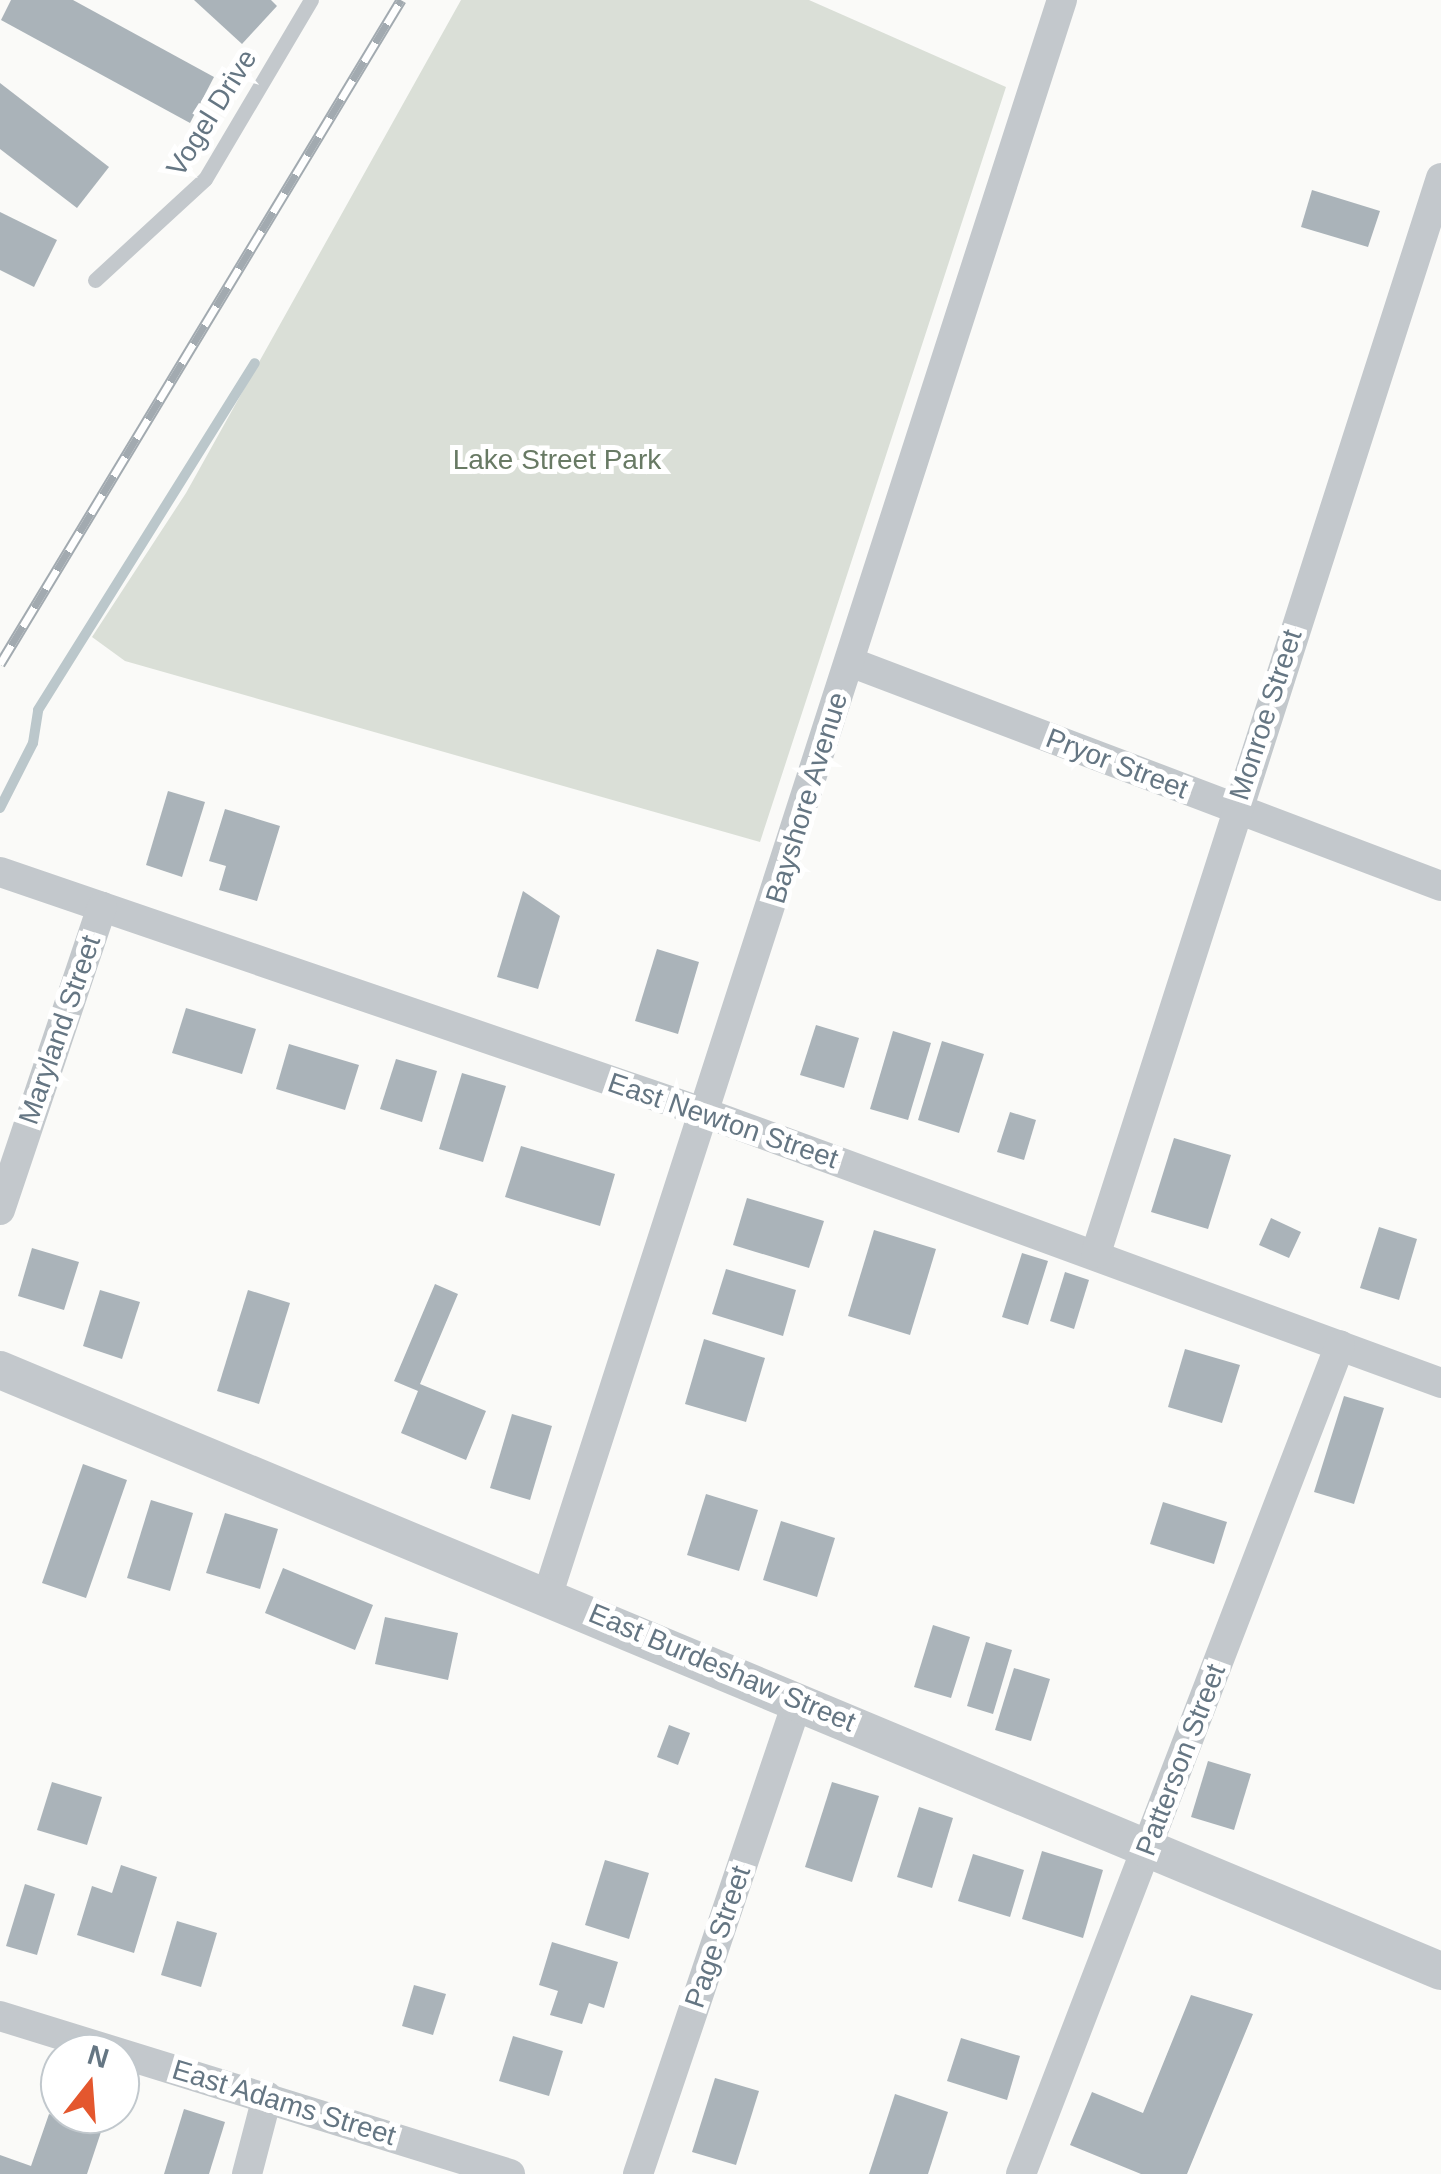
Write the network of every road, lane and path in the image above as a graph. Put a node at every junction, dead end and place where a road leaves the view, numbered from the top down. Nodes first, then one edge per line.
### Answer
1 (312, 0) edge
2 (1062, 0) edge
3 (1441, 178) edge
4 (95, 280) dead end
5 (850, 662) junction
6 (1236, 809) junction
7 (0, 872) edge
8 (1441, 886) edge
9 (102, 907) junction
10 (708, 1114) junction
11 (0, 1210) edge
12 (1096, 1252) junction
13 (1340, 1345) junction
14 (0, 1370) edge
15 (1441, 1383) edge
16 (548, 1594) junction
17 (798, 1700) junction
18 (1148, 1847) junction
19 (1441, 1971) edge
20 (0, 2016) edge
21 (267, 2097) junction
22 (247, 2174) edge
23 (510, 2174) edge
24 (638, 2174) edge
25 (1021, 2174) edge

1 - 4 lane, Vogel Drive
2 - 5 street, Bayshore Avenue
3 - 6 street, Monroe Street
5 - 6 street, Pryor Street
5 - 10 street, Bayshore Avenue
6 - 8 street, Pryor Street
6 - 12 street, Monroe Street
7 - 9 street, East Newton Street
9 - 10 street, East Newton Street
9 - 11 street, Maryland Street
10 - 12 street, East Newton Street
10 - 16 street, Bayshore Avenue
12 - 13 street, East Newton Street
13 - 15 street, East Newton Street
13 - 18 street, Patterson Street
14 - 16 street, East Burdeshaw Street
16 - 17 street, East Burdeshaw Street
17 - 18 street, East Burdeshaw Street
17 - 24 street, Page Street
18 - 19 street, East Burdeshaw Street
18 - 25 street, Patterson Street
20 - 21 street, East Adams Street
21 - 22 street
21 - 23 street, East Adams Street

